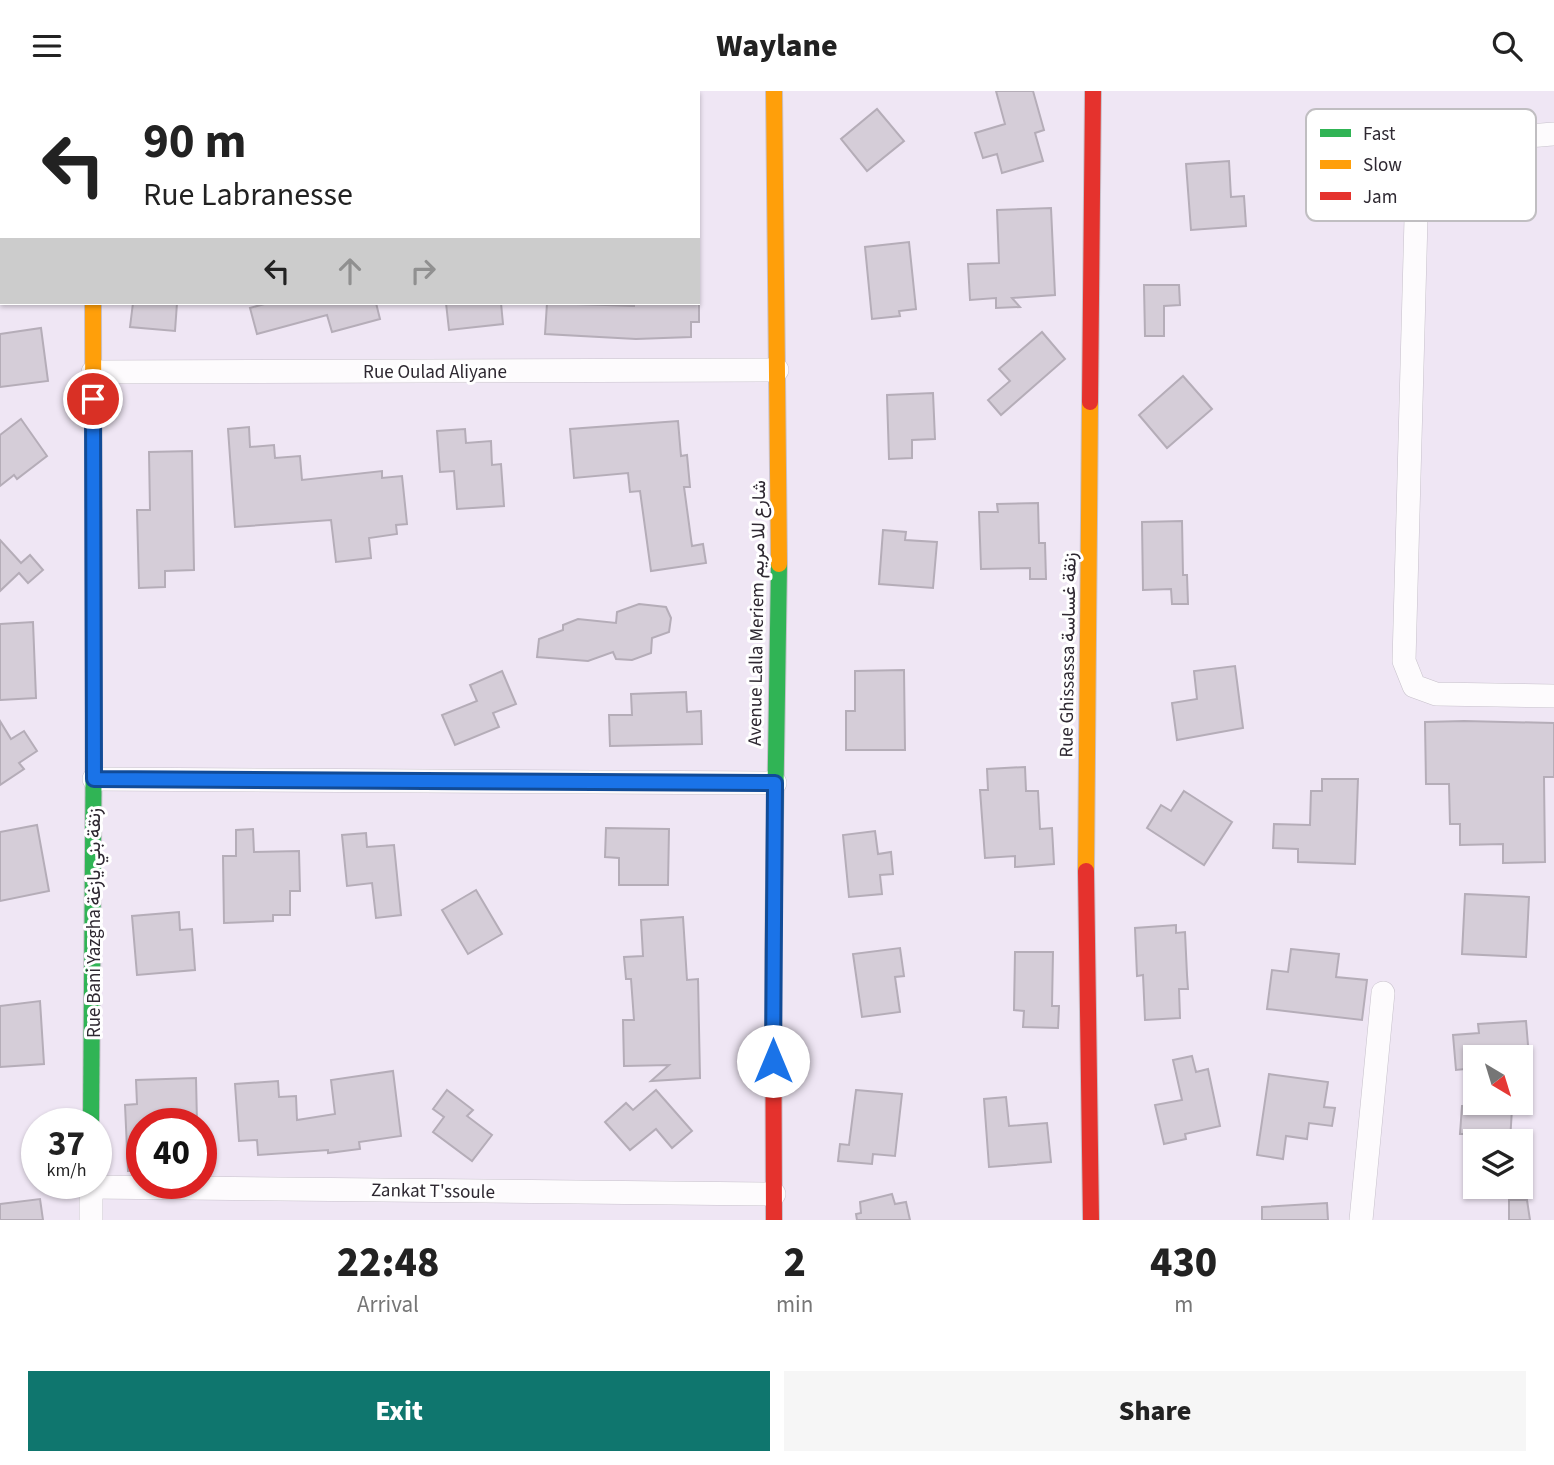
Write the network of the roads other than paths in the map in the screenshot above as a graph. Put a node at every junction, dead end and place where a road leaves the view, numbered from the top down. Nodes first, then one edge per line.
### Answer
1 (774, 91) edge
2 (1093, 91) edge
3 (1554, 134) edge
4 (1536, 136) edge
5 (1416, 221) edge
6 (93, 305) edge
7 (777, 370) junction
8 (93, 372) junction
9 (1554, 696) edge
10 (94, 779) junction
11 (775, 783) junction
12 (1384, 993) dead end
13 (91, 1108) edge
14 (112, 1185) edge
15 (774, 1194) junction
16 (91, 1199) edge
17 (91, 1220) edge
18 (774, 1220) edge
19 (1091, 1220) edge
20 (1360, 1220) edge

1 - 7 street, Avenue Lalla Meriem شارع للا مريم
2 - 19 street, Rue Ghissassa زنقة غساسة
3 - 4 street
5 - 9 street
6 - 8 street, Rue Bani Yazgha زنقة بني يازغة
7 - 8 street, Rue Oulad Aliyane
7 - 11 street, Avenue Lalla Meriem شارع للا مريم
8 - 10 street, Rue Bani Yazgha زنقة بني يازغة
10 - 11 street
10 - 13 street, Rue Bani Yazgha زنقة بني يازغة
11 - 15 street, Avenue Lalla Meriem شارع للا مريم
12 - 20 street
14 - 15 street, Zankat T'ssoule
15 - 18 street, Avenue Lalla Meriem شارع للا مريم
16 - 17 street

